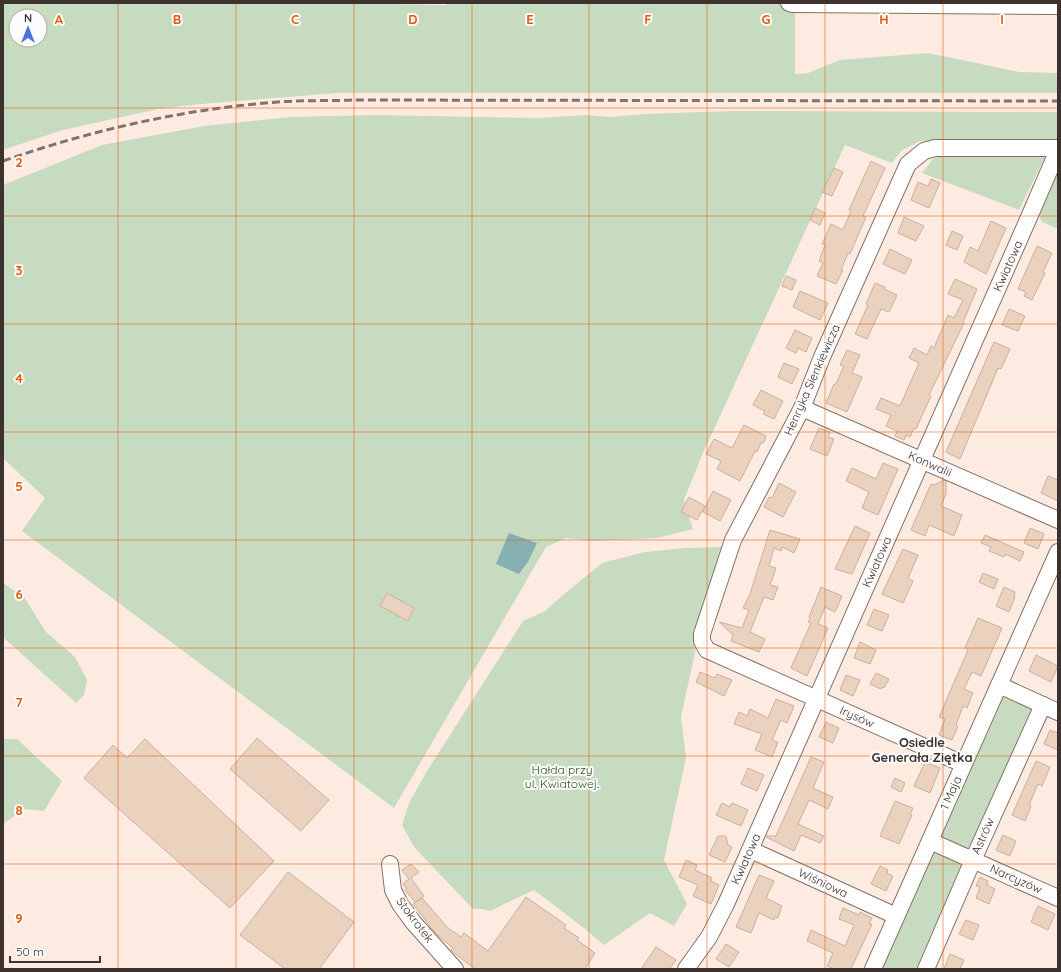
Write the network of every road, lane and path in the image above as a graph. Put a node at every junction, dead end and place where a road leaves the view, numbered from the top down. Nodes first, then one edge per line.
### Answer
1 (789, 3) edge
2 (1012, 4) edge
3 (1058, 6) edge
4 (1058, 149) edge
5 (802, 408) junction
6 (922, 461) junction
7 (1058, 520) edge
8 (1058, 552) edge
9 (1000, 685) junction
10 (817, 699) junction
11 (1043, 705) junction
12 (1058, 712) edge
13 (963, 764) junction
14 (930, 841) junction
15 (751, 850) junction
16 (972, 860) junction
17 (390, 864) dead end
18 (1058, 898) edge
19 (896, 916) junction
20 (456, 969) edge
21 (686, 969) edge
22 (873, 969) edge
23 (926, 969) edge

1 - 2 street
2 - 3 street
4 - 5 street, Henryka Sienkiewicza
4 - 6 street, Kwiatowa
5 - 6 street, Konwalii
5 - 10 street, Henryka Sienkiewicza
6 - 7 street, Konwalii
6 - 10 street, Kwiatowa
8 - 9 street, 1 Maja
9 - 11 street
9 - 13 street, 1 Maja
10 - 13 street, Irysów
10 - 15 street, Kwiatowa
11 - 12 street
11 - 16 street, Astrów
13 - 14 street, 1 Maja
14 - 16 street, Narcyzów
14 - 19 street, 1 Maja
15 - 19 street, Wiśniowa
15 - 21 street, Kwiatowa
16 - 18 street, Narcyzów
16 - 23 street, Astrów
17 - 20 street, Stokrotek
19 - 22 street, 1 Maja

